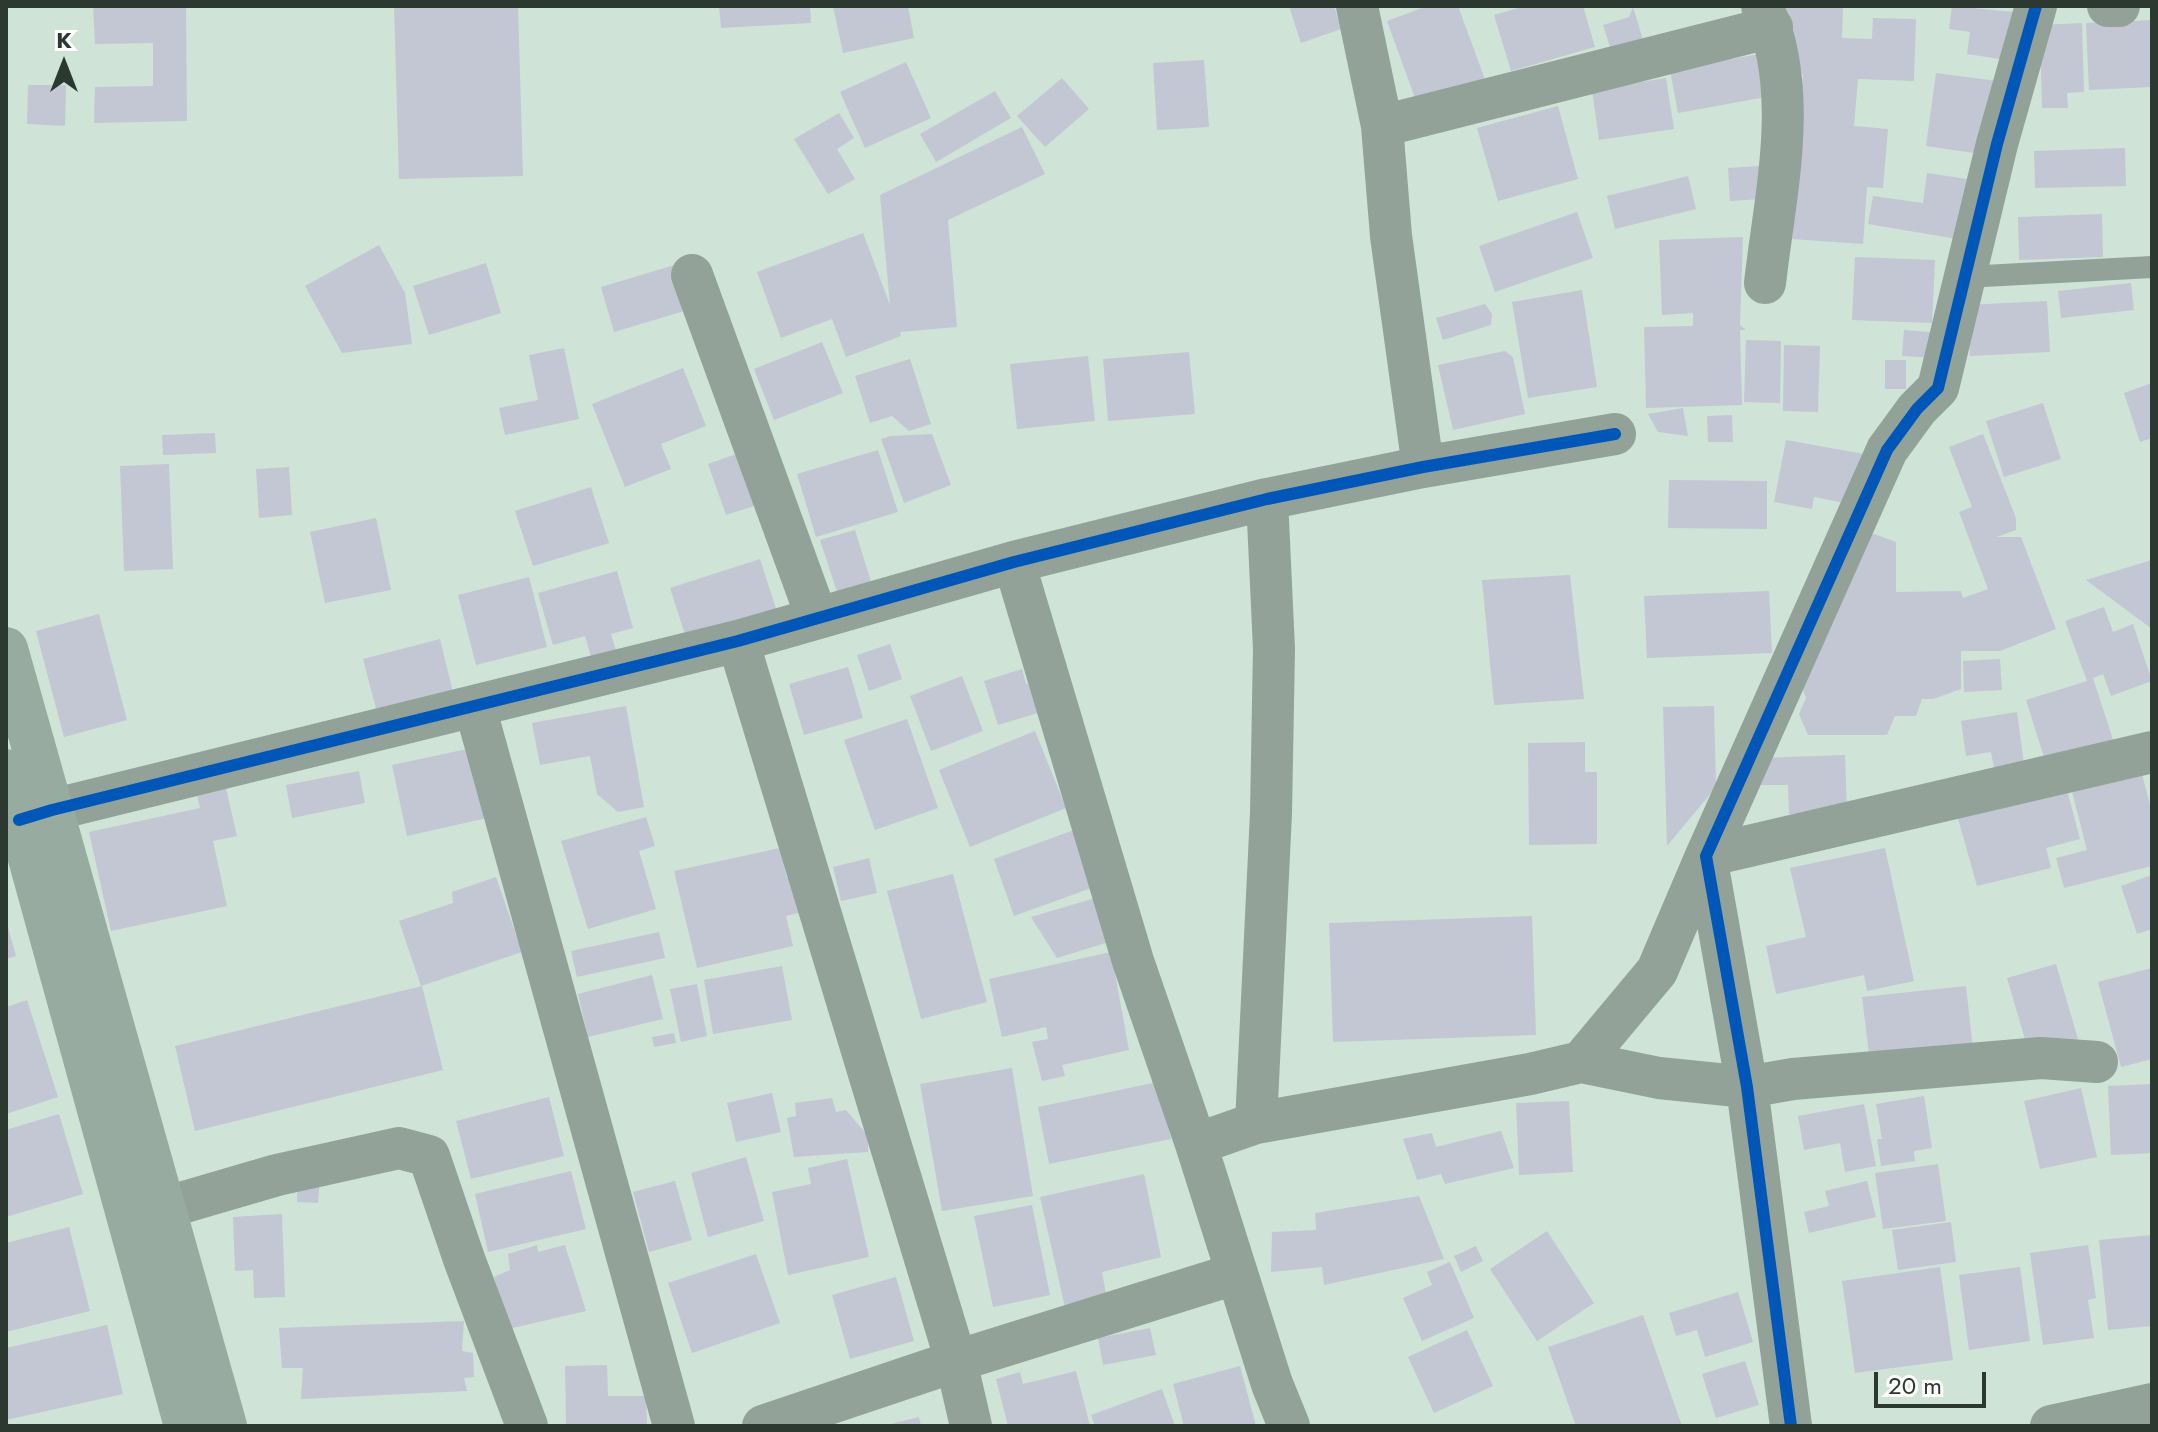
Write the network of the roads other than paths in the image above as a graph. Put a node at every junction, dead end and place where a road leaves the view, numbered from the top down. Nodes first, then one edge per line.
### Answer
1 (1357, 6) edge
2 (2036, 6) edge
3 (2108, 6) edge
4 (2119, 6) edge
5 (1767, 17) edge
6 (1382, 126) junction
7 (2152, 267) edge
8 (692, 275) dead end
9 (1965, 277) junction
10 (1765, 283) dead end
11 (1615, 434) dead end
12 (1423, 467) junction
13 (1267, 499) junction
14 (1014, 562) junction
15 (817, 618) junction
16 (738, 641) junction
17 (6, 649) edge
18 (475, 707) junction
19 (2152, 752) edge
20 (6, 771) edge
21 (36, 815) junction
22 (1706, 856) junction
23 (1581, 1062) junction
24 (2097, 1062) dead end
25 (1747, 1087) junction
26 (1256, 1123) junction
27 (1196, 1144) junction
28 (164, 1208) junction
29 (1235, 1274) junction
30 (956, 1361) junction
31 (2152, 1404) edge
32 (186, 1426) edge
33 (225, 1426) edge
34 (527, 1426) edge
35 (674, 1426) edge
36 (763, 1426) edge
37 (971, 1426) edge
38 (1289, 1426) edge
39 (1791, 1426) edge
40 (2051, 1426) edge

1 - 6 street
2 - 9 street
3 - 4 street
5 - 6 street
5 - 10 street
6 - 12 street
7 - 9 lane
8 - 15 street
9 - 22 street
11 - 12 street
12 - 13 street
13 - 14 street
13 - 26 street
14 - 15 street
14 - 27 street
15 - 16 street
16 - 18 street
16 - 30 street
17 - 21 main road
18 - 21 street
18 - 35 street
19 - 22 street
20 - 21 main road
21 - 28 main road
21 - 32 main road
22 - 23 street
22 - 25 street
23 - 25 street
23 - 26 street
24 - 25 street
25 - 39 street
26 - 27 street
27 - 29 street
28 - 33 main road
28 - 34 street
29 - 30 street
29 - 38 street
30 - 36 street
30 - 37 street
31 - 40 street

